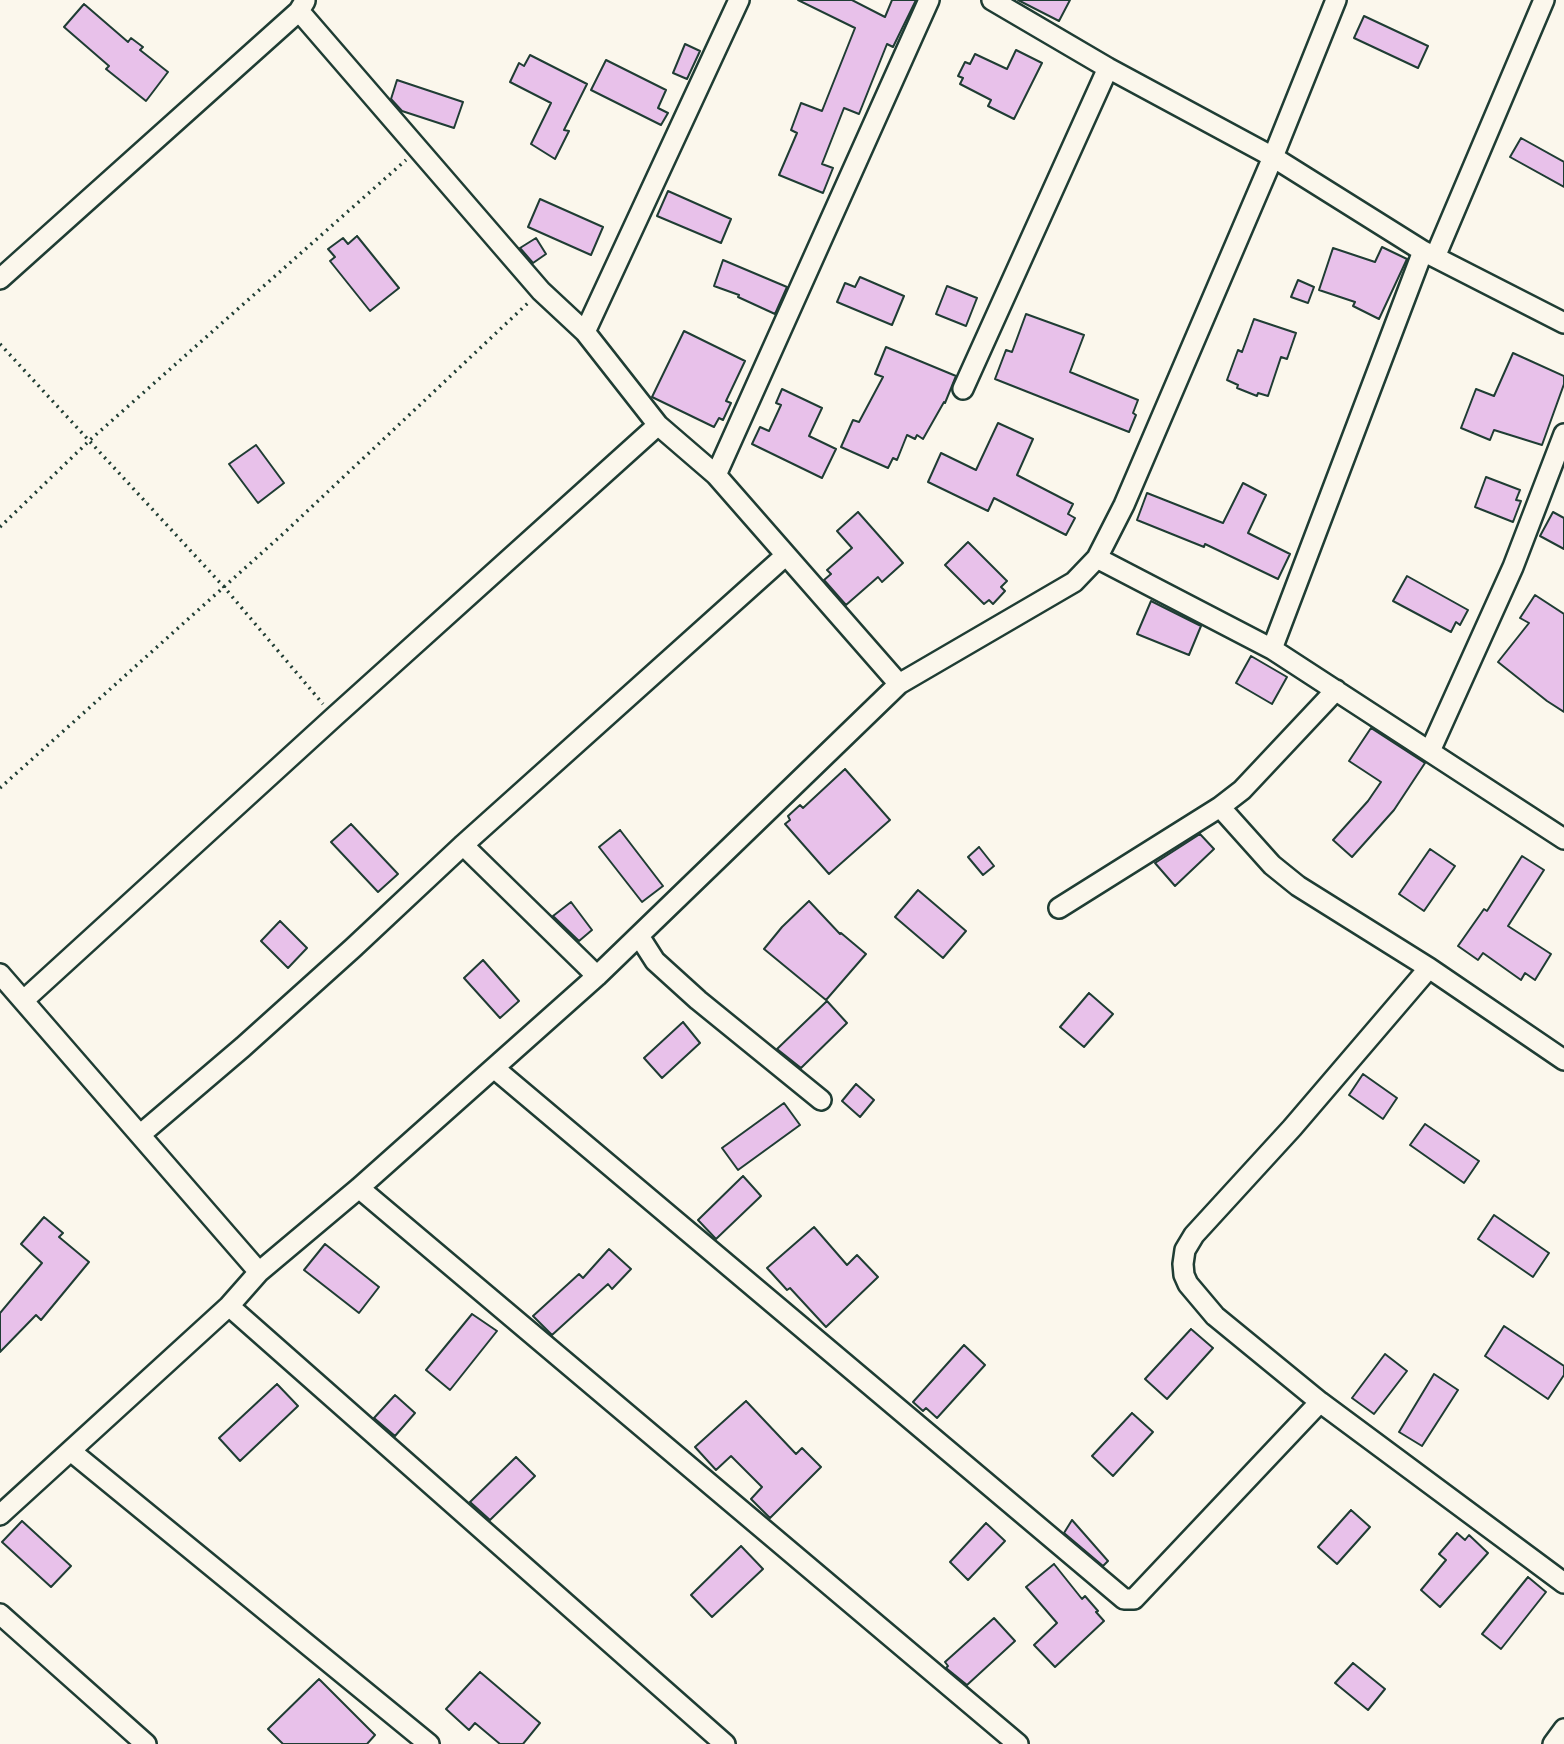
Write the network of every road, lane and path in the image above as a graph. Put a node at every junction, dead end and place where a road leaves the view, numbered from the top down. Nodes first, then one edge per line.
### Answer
1 (738, 0) edge
2 (929, 0) edge
3 (992, 0) edge
4 (1336, 0) edge
5 (1545, 0) edge
6 (302, 6) edge
7 (1108, 68) junction
8 (418, 149) junction
9 (1273, 157) junction
10 (1429, 254) junction
11 (0, 279) edge
12 (541, 291) junction
13 (1564, 323) edge
14 (584, 332) junction
15 (0, 344) edge
16 (963, 389) dead end
17 (658, 425) junction
18 (1564, 434) edge
19 (90, 440) junction
20 (716, 475) junction
21 (0, 527) edge
22 (785, 555) junction
23 (1097, 558) junction
24 (224, 587) junction
25 (1272, 649) junction
26 (899, 684) junction
27 (1336, 691) junction
28 (334, 716) junction
29 (1430, 751) junction
30 (0, 788) edge
31 (1220, 807) junction
32 (1564, 839) edge
33 (463, 845) junction
34 (1059, 908) dead end
35 (639, 936) junction
36 (1429, 968) junction
37 (0, 974) edge
38 (597, 976) junction
39 (24, 1000) junction
40 (1564, 1060) edge
41 (494, 1068) junction
42 (821, 1100) dead end
43 (141, 1134) junction
44 (359, 1188) junction
45 (259, 1272) junction
46 (229, 1306) junction
47 (1320, 1402) junction
48 (72, 1452) junction
49 (0, 1515) edge
50 (1564, 1583) edge
51 (0, 1614) edge
52 (1564, 1728) edge
53 (146, 1744) edge
54 (429, 1744) edge
55 (725, 1744) edge
56 (1018, 1744) edge
57 (1553, 1744) edge

1 - 14 street
2 - 20 street
3 - 7 street
4 - 9 street
5 - 10 street
6 - 8 street
6 - 11 street
7 - 9 street
7 - 16 street
8 - 12 street
8 - 19 path
9 - 10 street
9 - 23 street
10 - 13 street
10 - 25 street
12 - 14 street
12 - 24 path
14 - 17 street
15 - 19 path
17 - 20 street
17 - 28 street
18 - 29 street
19 - 21 path
19 - 24 path
20 - 22 street
22 - 26 street
22 - 33 street
23 - 25 street
23 - 26 street
24 - 28 path
24 - 30 path
25 - 27 street
26 - 35 street
27 - 29 street
27 - 31 street
28 - 39 street
29 - 32 street
31 - 34 street
31 - 36 street
33 - 38 street
33 - 43 street
35 - 38 street
35 - 42 street
36 - 40 street
36 - 47 street
37 - 39 street
38 - 41 street
39 - 43 street
41 - 44 street
41 - 47 street
43 - 45 street
44 - 45 street
44 - 56 street
45 - 46 street
46 - 48 street
46 - 55 street
47 - 50 street
48 - 49 street
48 - 54 street
51 - 53 street
52 - 57 street

